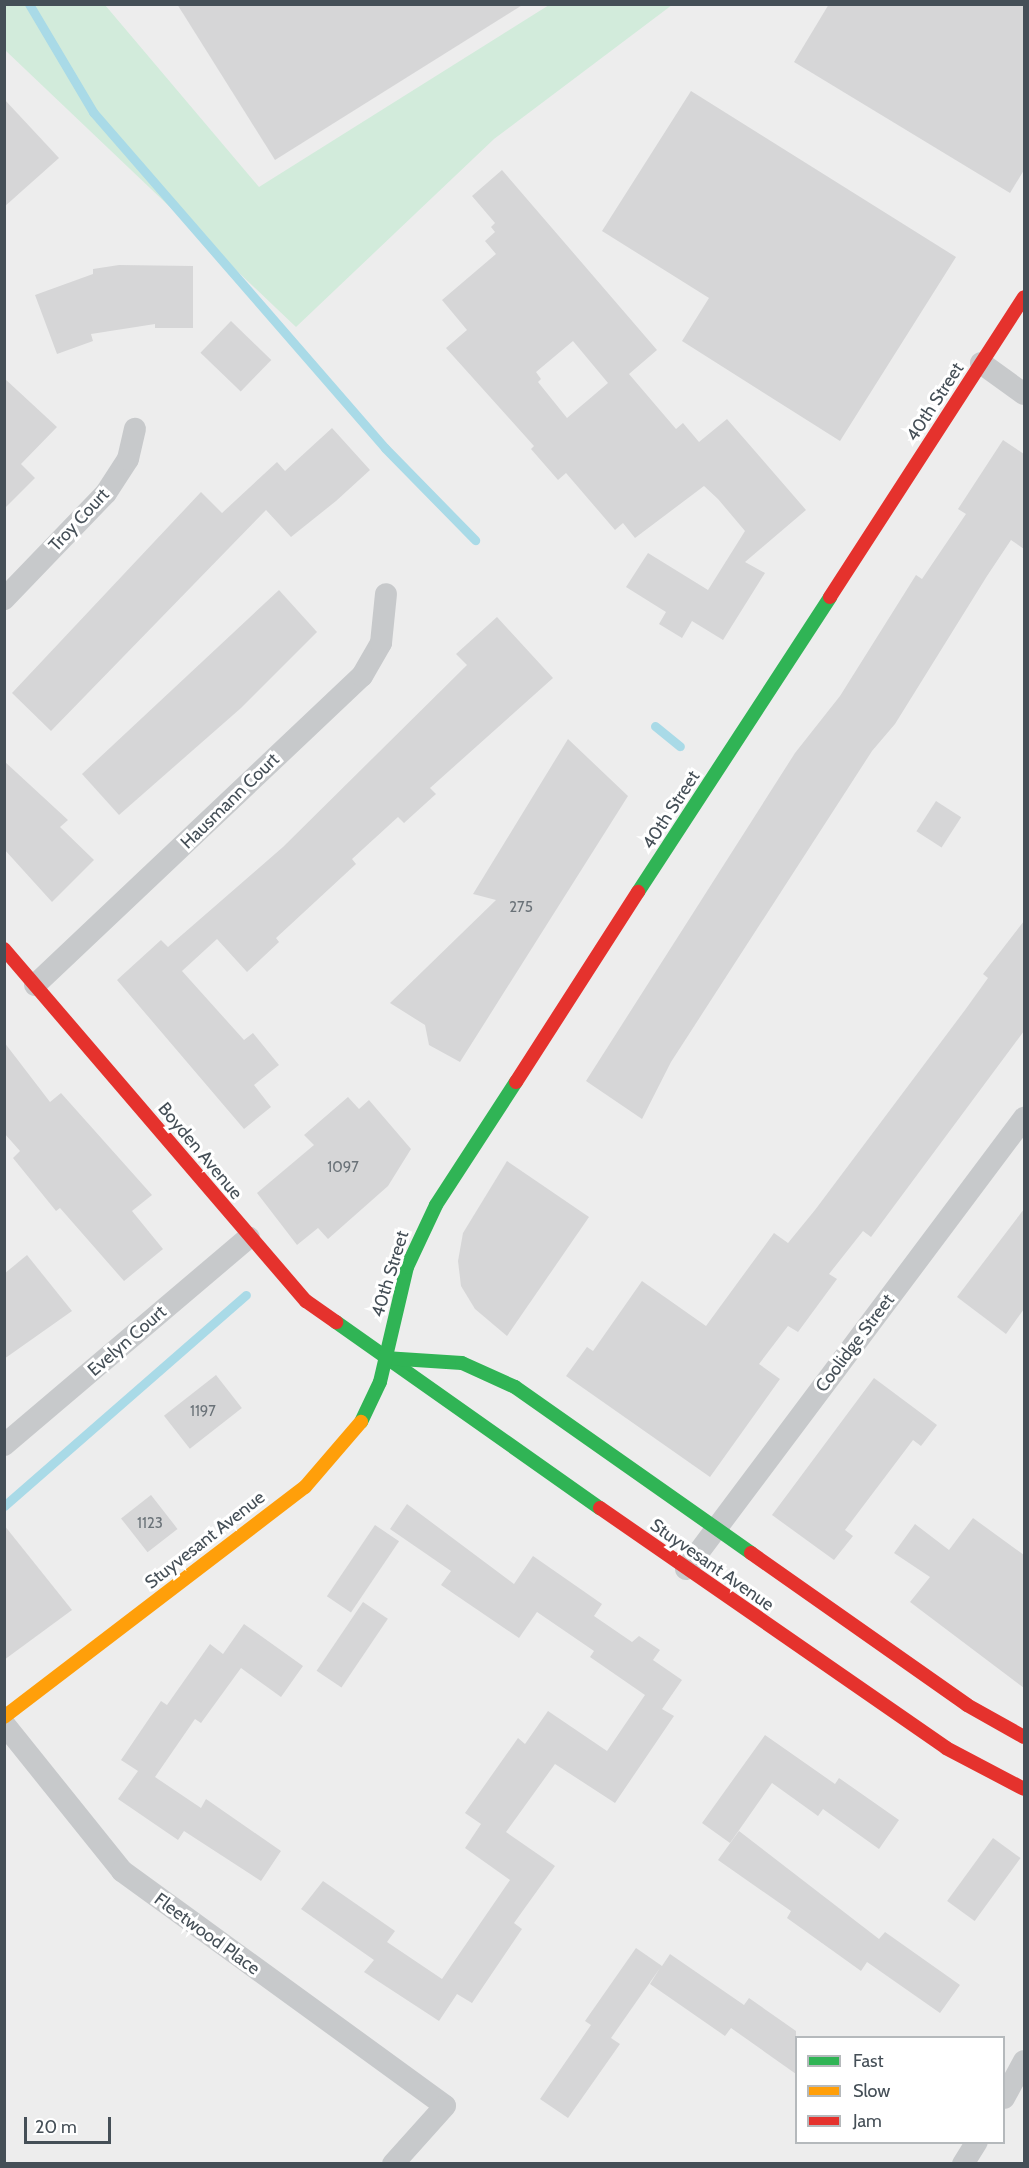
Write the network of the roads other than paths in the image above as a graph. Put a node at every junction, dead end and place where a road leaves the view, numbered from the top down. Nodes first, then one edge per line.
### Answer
1 (1024, 297) edge
2 (981, 363) junction
3 (1024, 394) edge
4 (135, 429) dead end
5 (386, 594) dead end
6 (4, 599) edge
7 (4, 949) edge
8 (35, 985) junction
9 (1024, 1118) edge
10 (249, 1237) junction
11 (385, 1358) junction
12 (4, 1445) edge
13 (716, 1529) junction
14 (686, 1569) junction
15 (967, 1705) junction
16 (4, 1717) edge
17 (1024, 1722) edge
18 (4, 1724) edge
19 (1024, 1737) edge
20 (1024, 1789) edge
21 (1024, 2061) edge
22 (1005, 2096) edge
23 (976, 2144) edge
24 (393, 2163) edge
25 (963, 2163) edge

1 - 2 main road, 40th Street
2 - 3 street
2 - 11 main road, 40th Street
4 - 6 street, Troy Court
5 - 8 street, Hausmann Court
7 - 8 main road, Boyden Avenue
8 - 10 main road, Boyden Avenue
9 - 13 street, Coolidge Street
10 - 11 main road, Boyden Avenue
10 - 12 street, Evelyn Court
11 - 13 main road, Stuyvesant Avenue
11 - 14 main road, Stuyvesant Avenue
11 - 16 main road, Stuyvesant Avenue
13 - 14 street, Coolidge Street
13 - 15 main road, Stuyvesant Avenue
14 - 20 main road, Stuyvesant Avenue
15 - 17 main road
15 - 19 main road, Stuyvesant Avenue
18 - 24 street, Fleetwood Place
21 - 22 street
23 - 25 street

